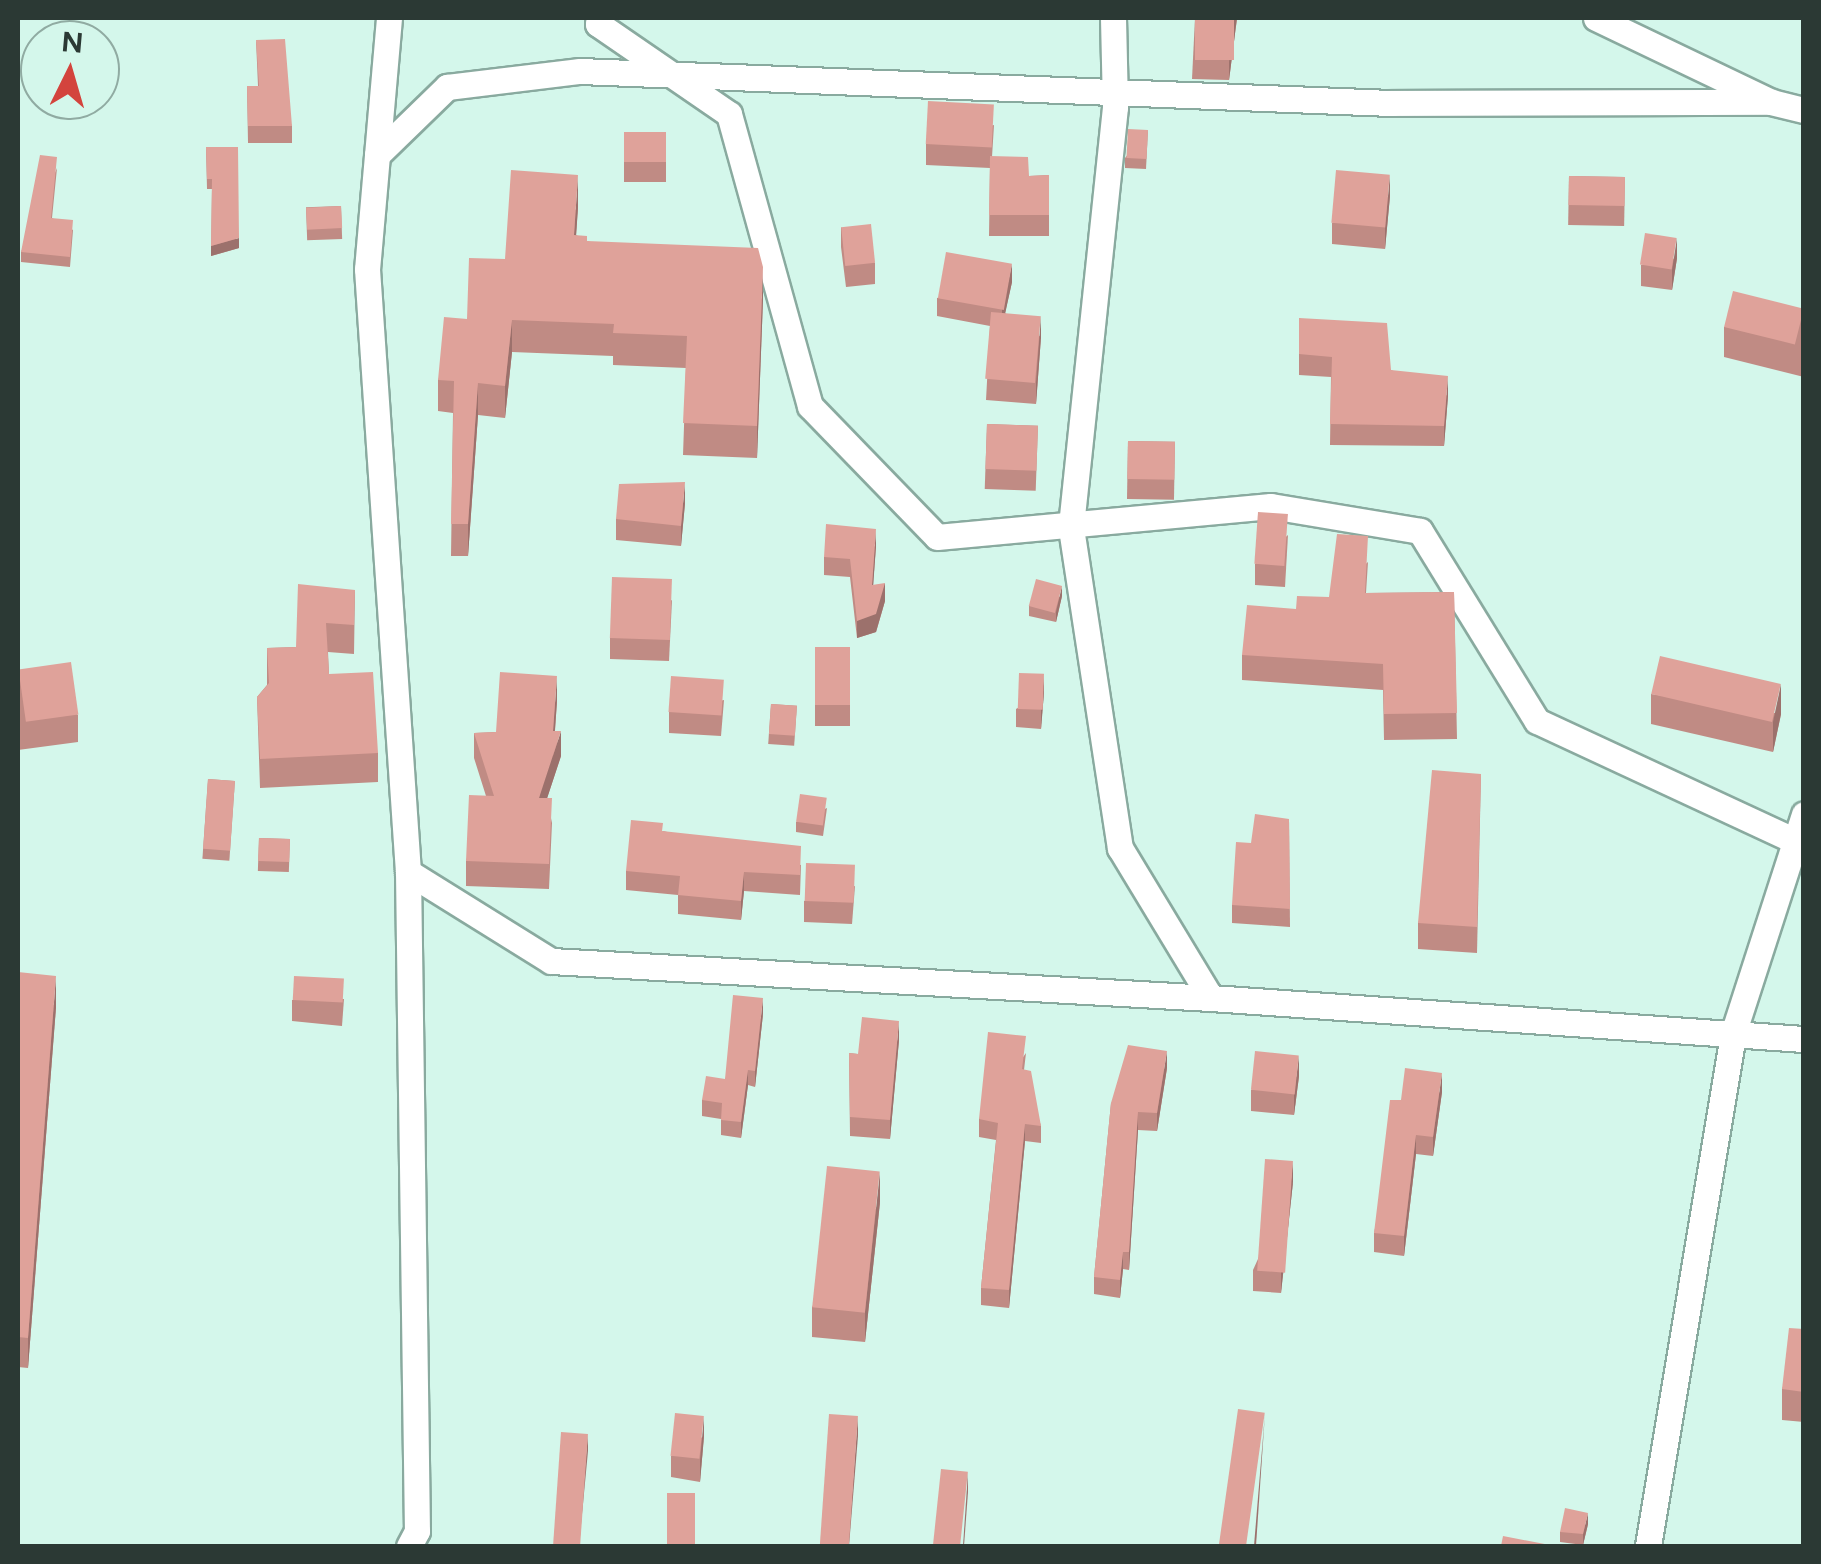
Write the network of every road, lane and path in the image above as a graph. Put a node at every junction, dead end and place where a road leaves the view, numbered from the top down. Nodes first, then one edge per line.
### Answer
1 (389, 18) edge
2 (598, 18) edge
3 (1113, 18) edge
4 (1596, 18) edge
5 (670, 73) junction
6 (1115, 90) junction
7 (1771, 102) junction
8 (1804, 110) edge
9 (377, 154) junction
10 (1071, 528) junction
11 (1804, 814) edge
12 (1800, 844) edge
13 (408, 872) junction
14 (1210, 998) junction
15 (1733, 1034) junction
16 (1804, 1039) edge
17 (409, 1546) edge
18 (1648, 1546) edge

1 - 9 street
2 - 5 street
3 - 6 street
4 - 7 street
5 - 6 street
5 - 9 street
5 - 10 street
6 - 7 street
6 - 10 street
7 - 8 street
9 - 13 street
10 - 12 street
10 - 14 street
11 - 12 street
12 - 15 street
13 - 14 street
13 - 17 street
14 - 15 street
15 - 16 street
15 - 18 street

